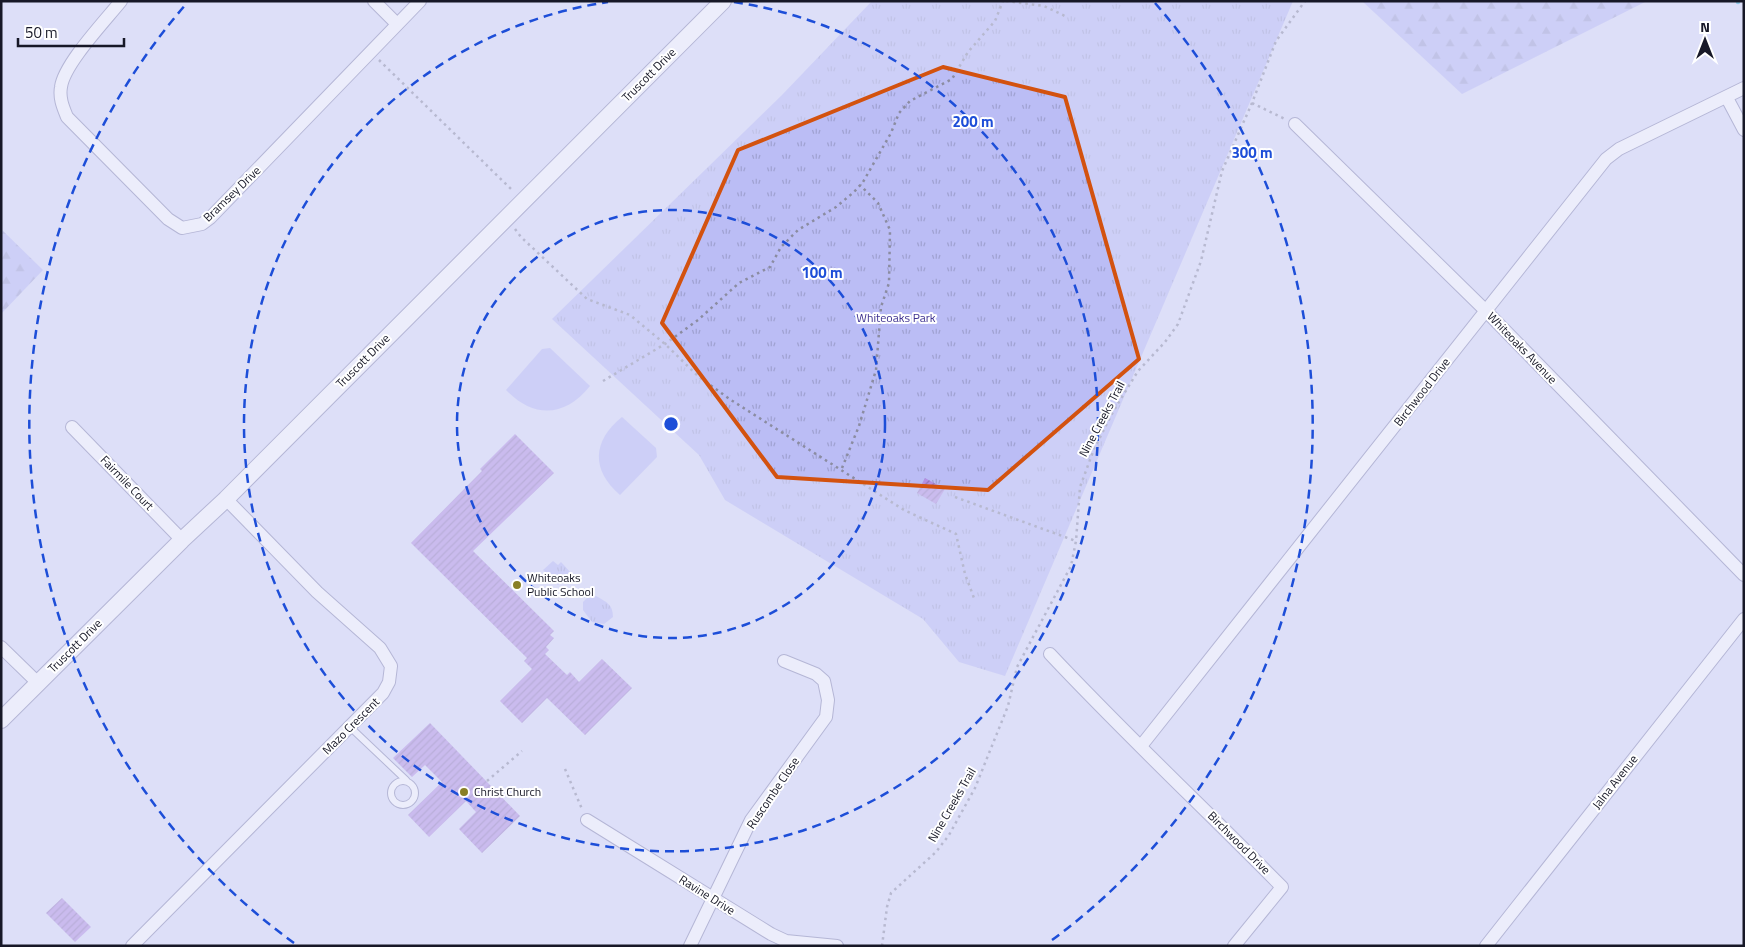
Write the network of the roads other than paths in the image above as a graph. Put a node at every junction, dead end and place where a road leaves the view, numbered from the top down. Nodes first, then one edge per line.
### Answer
1 (121, 1) edge
2 (374, 1) edge
3 (420, 1) edge
4 (723, 1) edge
5 (397, 24) junction
6 (1744, 88) edge
7 (1727, 98) junction
8 (1296, 124) road end
9 (1744, 130) edge
10 (1486, 311) junction
11 (72, 427) dead end
12 (226, 499) junction
13 (182, 540) junction
14 (1744, 575) edge
15 (1744, 619) edge
16 (1, 647) edge
17 (1050, 654) dead end
18 (784, 661) dead end
19 (38, 683) junction
20 (1, 720) edge
21 (350, 727) junction
22 (1141, 746) junction
23 (406, 780) dead end
24 (587, 820) road end
25 (712, 899) junction
26 (132, 946) edge
27 (690, 946) edge
28 (837, 946) edge
29 (1234, 946) edge
30 (1486, 946) edge

1 - 5 street, Bramsey Drive
2 - 5 street
3 - 5 street, Bramsey Drive
4 - 12 street, Truscott Drive
6 - 7 street, Birchwood Drive
7 - 9 street
7 - 10 street, Birchwood Drive
8 - 10 street, Whiteoaks Avenue
10 - 14 street, Whiteoaks Avenue
10 - 22 street, Birchwood Drive
11 - 13 street, Fairmile Court
12 - 13 street, Truscott Drive
12 - 21 street, Mazo Crescent
13 - 19 street, Truscott Drive
15 - 30 street, Jalna Avenue
16 - 19 street
17 - 22 street, Birchwood Drive
18 - 25 street, Ruscombe Close
19 - 20 street, Truscott Drive
21 - 23 lane
21 - 26 street, Mazo Crescent
22 - 29 street, Birchwood Drive
24 - 25 street, Ravine Drive
25 - 27 street, Ruscombe Close
25 - 28 street, Ravine Drive

